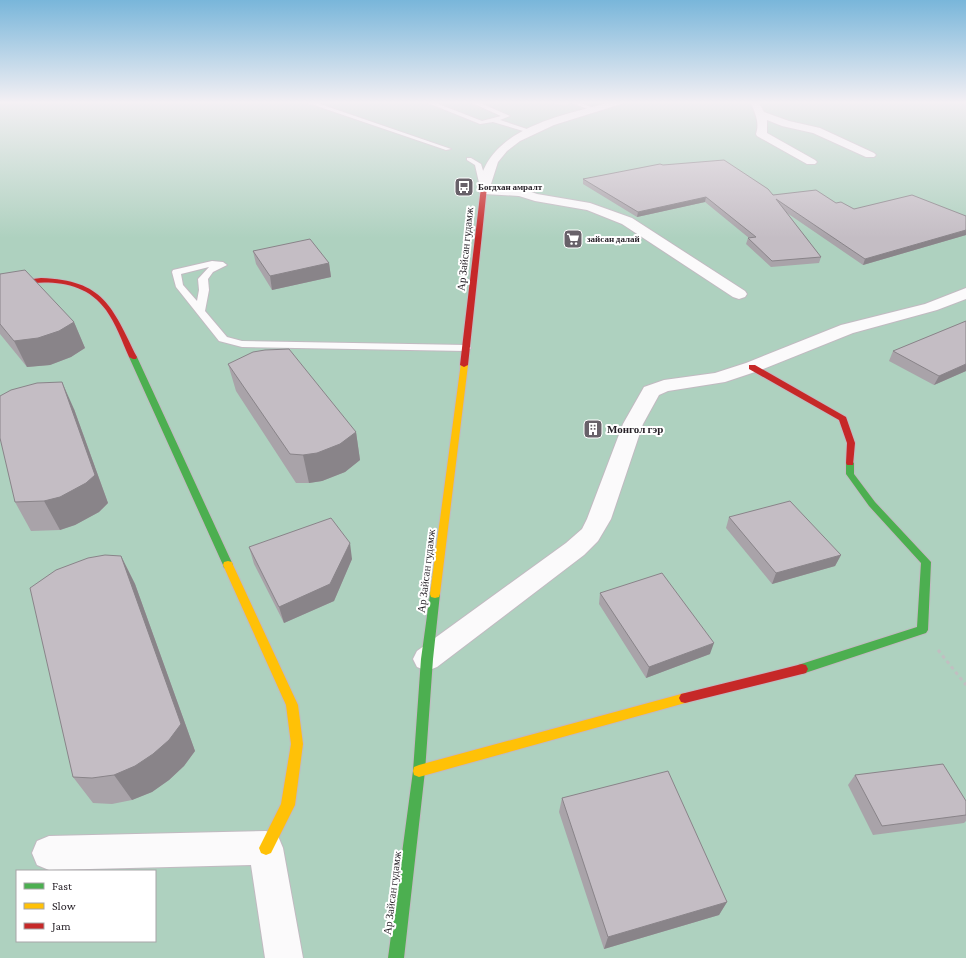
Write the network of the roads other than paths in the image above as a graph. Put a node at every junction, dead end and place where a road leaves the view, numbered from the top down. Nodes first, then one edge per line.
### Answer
1 (444, 148) edge
2 (505, 148) edge
3 (785, 148) edge
4 (854, 148) edge
5 (448, 149) dead end
6 (870, 155) dead end
7 (469, 159) dead end
8 (811, 162) dead end
9 (484, 189) junction
10 (0, 285) edge
11 (966, 293) edge
12 (738, 294) dead end
13 (200, 312) junction
14 (466, 348) junction
15 (752, 367) junction
16 (427, 660) junction
17 (419, 771) junction
18 (266, 848) junction
19 (49, 852) dead end
20 (284, 958) edge
21 (396, 958) edge

1 - 5 lane
2 - 9 street
3 - 8 street
4 - 6 street
7 - 9 lane
9 - 12 street
9 - 14 street, Ар Зайсан гудамж
10 - 18 street
11 - 15 street
13 - 13 lane
13 - 14 lane
14 - 16 street, Ар Зайсан гудамж
15 - 16 street
15 - 17 street
16 - 17 street, Ар Зайсан гудамж
17 - 21 street, Ар Зайсан гудамж
18 - 19 street
18 - 20 street

